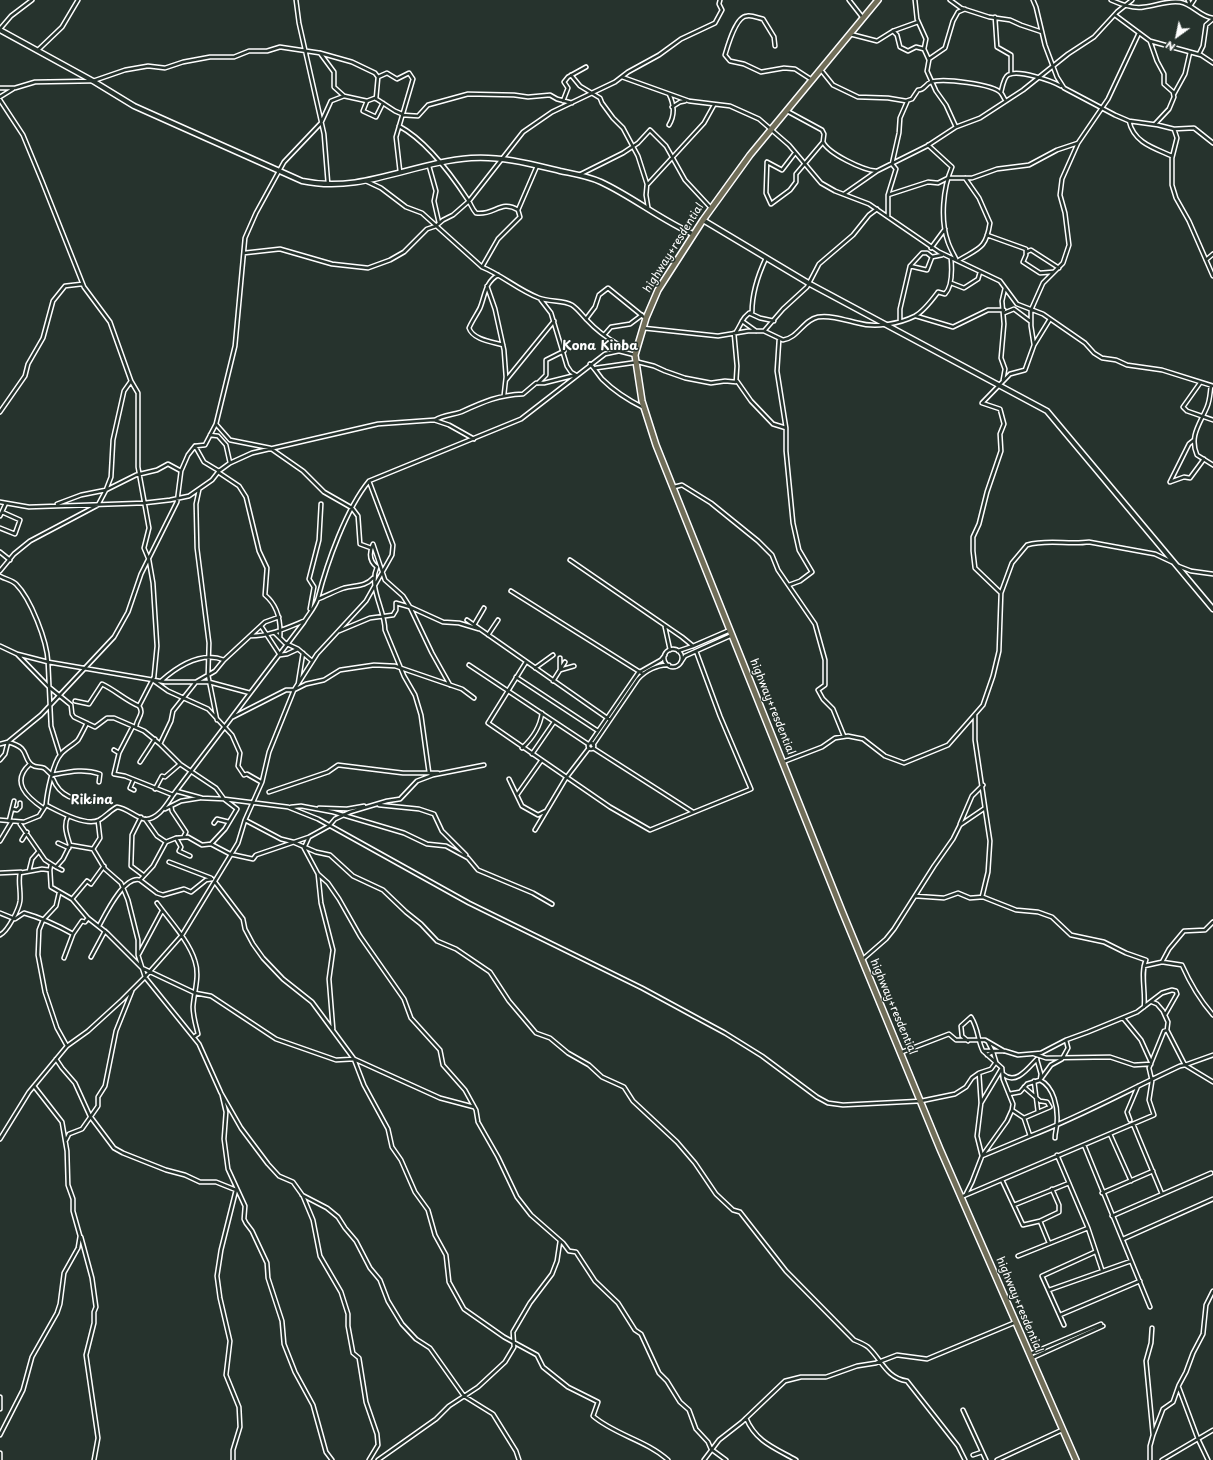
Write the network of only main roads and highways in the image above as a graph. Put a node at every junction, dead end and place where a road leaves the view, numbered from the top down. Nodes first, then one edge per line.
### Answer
1 (878, 0) edge
2 (1074, 1460) edge

1 - 2 highway, highway+resdential

